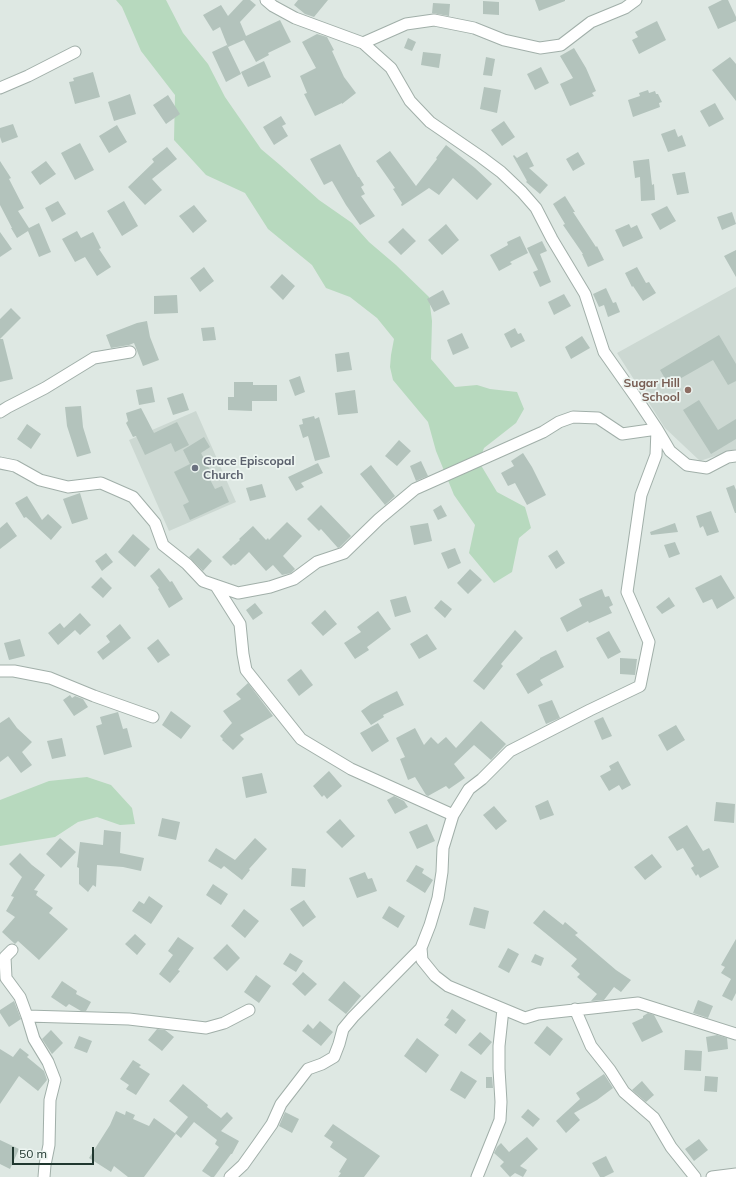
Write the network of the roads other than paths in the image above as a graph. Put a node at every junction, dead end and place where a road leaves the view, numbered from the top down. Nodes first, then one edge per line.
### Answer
1 (266, 0) edge
2 (636, 0) edge
3 (363, 43) junction
4 (75, 52) dead end
5 (0, 88) edge
6 (130, 352) dead end
7 (0, 412) edge
8 (657, 429) junction
9 (736, 456) edge
10 (0, 463) edge
11 (216, 586) junction
12 (0, 671) edge
13 (153, 717) dead end
14 (453, 815) junction
15 (421, 948) junction
16 (12, 950) dead end
17 (503, 1009) junction
18 (249, 1010) dead end
19 (575, 1010) junction
20 (27, 1016) junction
21 (736, 1034) edge
22 (736, 1174) edge
23 (44, 1177) edge
24 (230, 1177) edge
25 (477, 1177) edge
26 (696, 1177) edge
27 (712, 1177) edge

1 - 3 street
2 - 3 street
3 - 8 street
4 - 5 street
6 - 7 street
8 - 9 street
8 - 11 street
8 - 14 street
10 - 11 street
11 - 14 street
12 - 13 street
14 - 15 street
15 - 17 street
15 - 24 street
16 - 20 street
17 - 19 street
17 - 25 street
18 - 20 street
19 - 21 street
19 - 26 street
20 - 23 street
22 - 27 street

